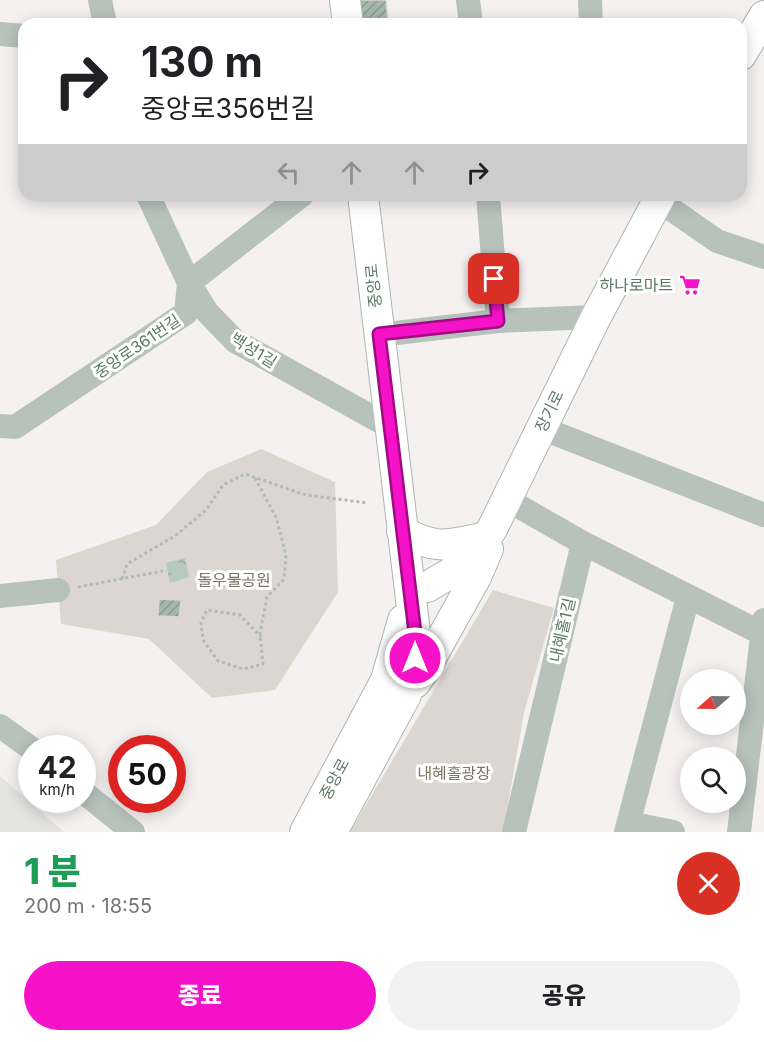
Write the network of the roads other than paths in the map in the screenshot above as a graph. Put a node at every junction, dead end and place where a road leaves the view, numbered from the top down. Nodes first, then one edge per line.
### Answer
1 (100, 0) edge
2 (345, 0) edge
3 (468, 0) edge
4 (590, 0) edge
5 (764, 16) edge
6 (104, 18) edge
7 (347, 18) edge
8 (470, 18) edge
9 (591, 18) edge
10 (0, 34) edge
11 (18, 36) edge
12 (747, 45) edge
13 (151, 201) edge
14 (294, 201) edge
15 (364, 201) edge
16 (488, 201) edge
17 (657, 201) edge
18 (664, 201) edge
19 (764, 257) edge
20 (189, 282) junction
21 (596, 317) junction
22 (498, 321) junction
23 (379, 334) junction
24 (0, 426) edge
25 (390, 427) junction
26 (540, 428) junction
27 (506, 499) junction
28 (764, 515) edge
29 (402, 531) junction
30 (489, 533) junction
31 (583, 543) junction
32 (58, 590) road end
33 (410, 591) junction
34 (0, 596) edge
35 (688, 597) junction
36 (763, 626) edge
37 (406, 695) junction
38 (0, 726) edge
39 (18, 740) edge
40 (96, 802) edge
41 (628, 828) edge
42 (134, 832) edge
43 (305, 832) edge
44 (332, 832) edge
45 (514, 832) edge
46 (673, 832) edge
47 (739, 832) edge

1 - 6 street
2 - 7 main road
3 - 8 street
4 - 9 street
5 - 12 main road
10 - 11 street
13 - 20 street, 백성1길
14 - 20 street
15 - 23 main road, 중앙로
16 - 22 street
17 - 21 main road, 장기로
18 - 19 street, 장기로
20 - 24 street, 중앙로361번길
20 - 25 street, 백성1길
21 - 22 street
21 - 26 main road, 장기로
22 - 23 street
23 - 25 main road, 중앙로
25 - 29 main road, 중앙로
26 - 27 main road, 장기로
26 - 28 street
27 - 30 main road, 장기로
27 - 31 street
29 - 30 main road
29 - 33 main road, 중앙로
30 - 33 main road, 장기로
30 - 37 main road
31 - 35 street
31 - 45 street, 내혜홀1길
32 - 34 street
33 - 37 main road, 중앙로
33 - 43 main road, 중앙로
35 - 36 street
35 - 41 street
36 - 47 street
37 - 44 main road, 중앙로
38 - 39 street
40 - 42 street
41 - 46 street

